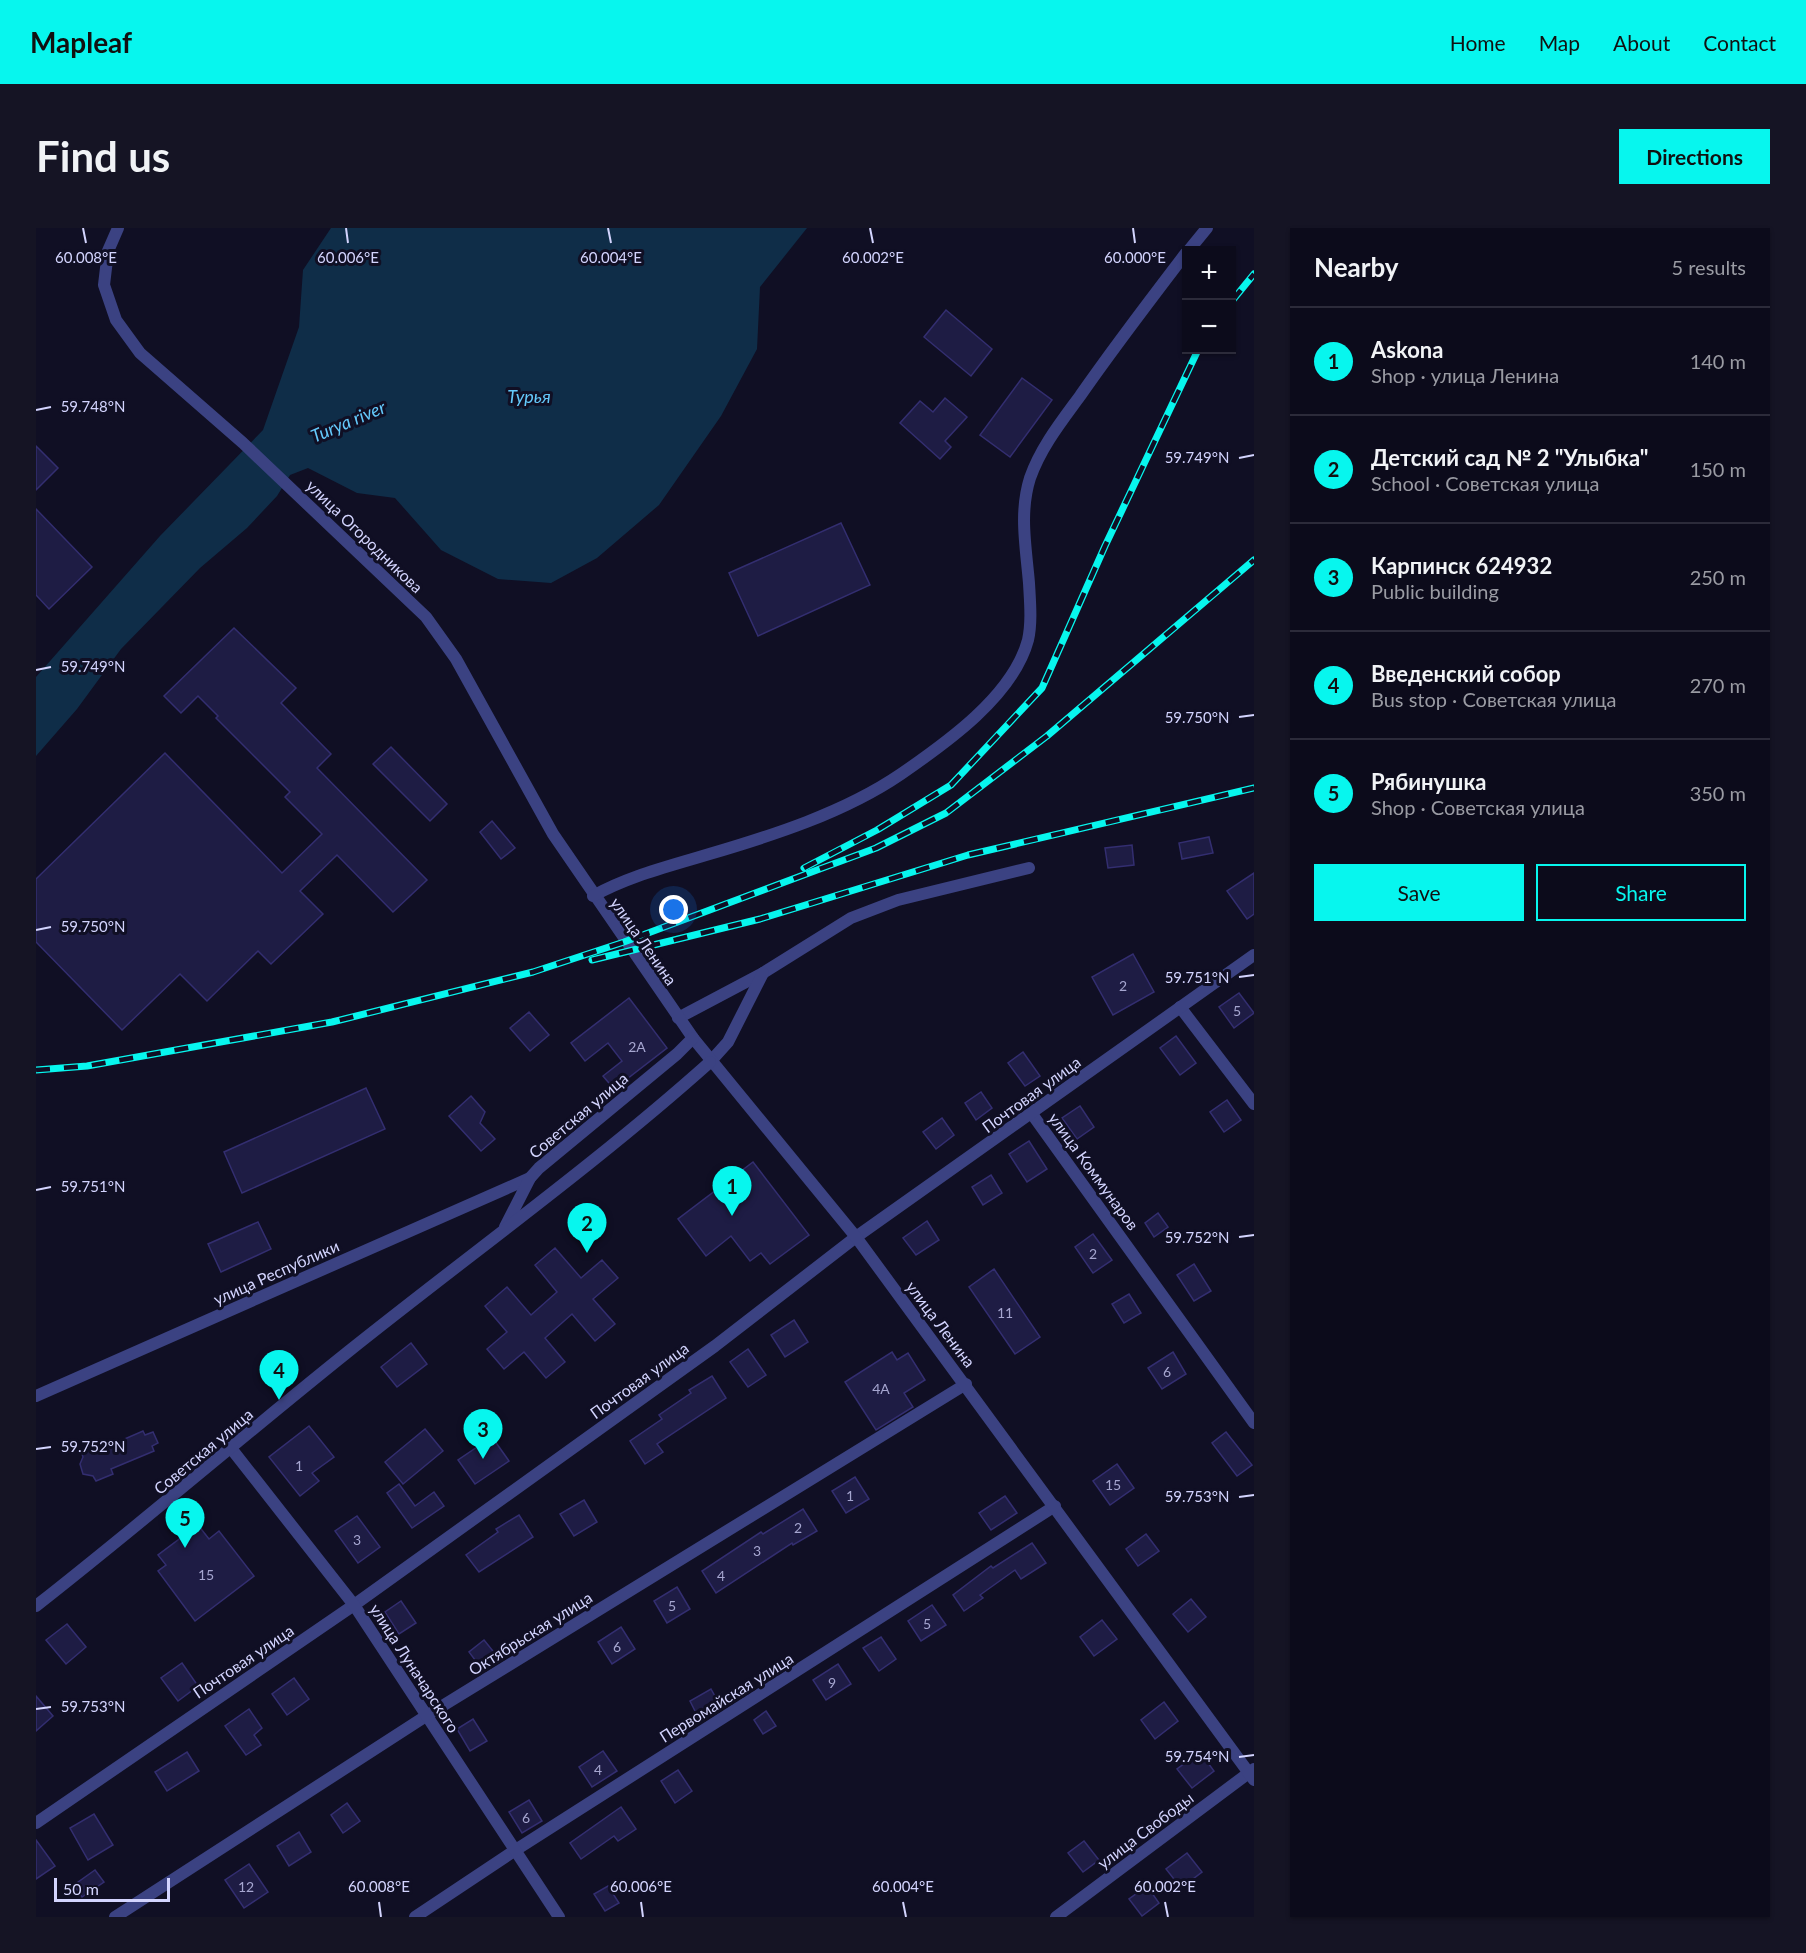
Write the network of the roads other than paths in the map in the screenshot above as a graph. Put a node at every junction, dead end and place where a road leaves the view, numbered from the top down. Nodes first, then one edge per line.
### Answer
1 (118, 228) edge
2 (1207, 228) edge
3 (1193, 246) edge
4 (1182, 260) edge
5 (1029, 868) dead end
6 (593, 896) junction
7 (1254, 955) edge
8 (764, 973) junction
9 (1180, 1007) junction
10 (678, 1018) junction
11 (693, 1038) junction
12 (710, 1062) junction
13 (1254, 1104) edge
14 (1032, 1114) junction
15 (530, 1178) junction
16 (503, 1231) junction
17 (856, 1237) junction
18 (966, 1384) junction
19 (36, 1396) edge
20 (1254, 1423) edge
21 (230, 1447) junction
22 (1055, 1506) junction
23 (354, 1605) junction
24 (36, 1606) edge
25 (426, 1716) junction
26 (1252, 1774) edge
27 (36, 1823) edge
28 (514, 1851) junction
29 (116, 1917) edge
30 (415, 1917) edge
31 (558, 1917) edge
32 (1056, 1917) edge

1 - 6 street, улица Огородникова
2 - 3 street
4 - 6 street
5 - 8 street
6 - 10 street, улица Ленина
7 - 9 street, Почтовая улица
8 - 10 street
8 - 12 street, Советская улица
9 - 13 street
9 - 14 street, Почтовая улица
10 - 11 street, улица Ленина
11 - 12 street, улица Ленина
11 - 15 street, Советская улица
12 - 16 street, Советская улица
12 - 17 street, улица Ленина
14 - 17 street, Почтовая улица
14 - 20 street, улица Коммунаров
15 - 16 street, Советская улица
15 - 19 street, улица Республики
16 - 21 street, Советская улица
17 - 18 street, улица Ленина
17 - 23 street, Почтовая улица
18 - 22 street, улица Ленина
18 - 25 street, Октябрьская улица
21 - 23 street, улица Луначарского
21 - 24 street, Советская улица
22 - 26 street, улица Ленина
22 - 28 street, Первомайская улица
23 - 25 street, улица Луначарского
23 - 27 street, Почтовая улица
25 - 28 street, улица Луначарского
25 - 29 street, Октябрьская улица
26 - 32 street, улица Свободы
28 - 30 street, Первомайская улица
28 - 31 street, улица Луначарского

